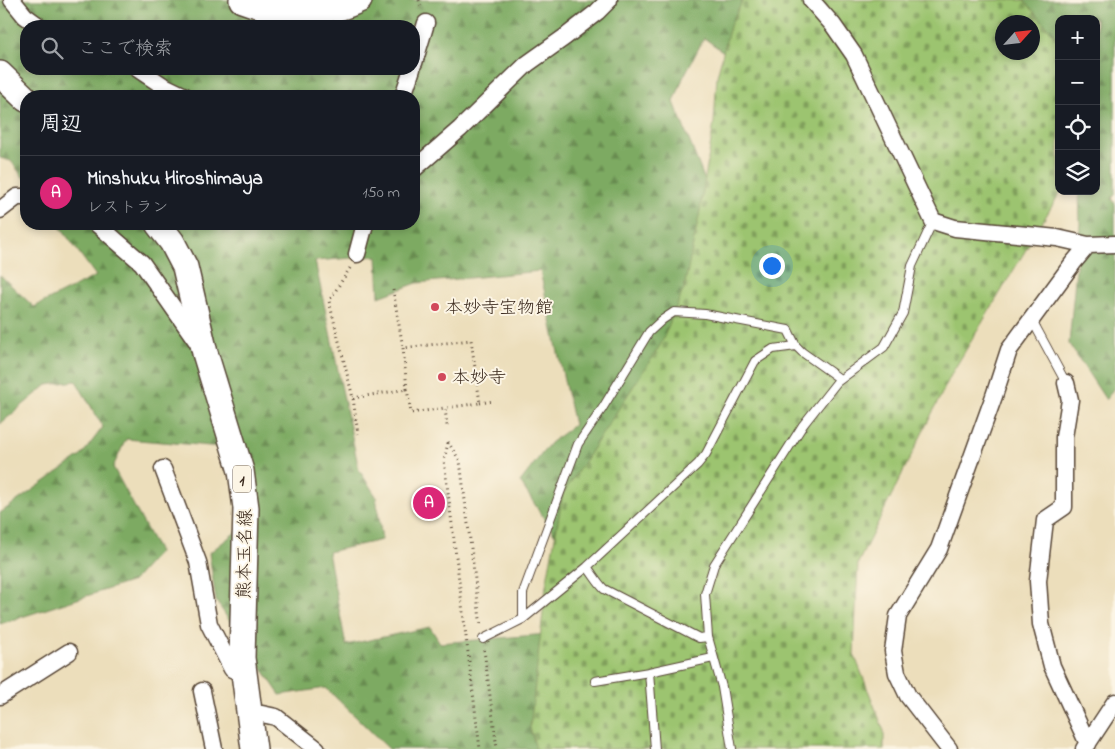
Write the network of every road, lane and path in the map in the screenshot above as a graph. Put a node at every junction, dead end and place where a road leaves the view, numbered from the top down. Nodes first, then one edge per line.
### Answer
1 (12, 0) edge
2 (242, 0) edge
3 (359, 0) edge
4 (609, 0) edge
5 (810, 0) edge
6 (31, 20) edge
7 (426, 23) dead end
8 (420, 43) edge
9 (0, 74) edge
10 (147, 75) edge
11 (410, 75) edge
12 (172, 90) edge
13 (405, 90) edge
14 (20, 93) edge
15 (420, 164) edge
16 (20, 196) edge
17 (0, 210) edge
18 (933, 221) junction
19 (104, 230) edge
20 (163, 230) edge
21 (363, 230) edge
22 (1115, 244) edge
23 (1088, 245) junction
24 (357, 254) joint
25 (393, 290) dead end
26 (1032, 320) junction
27 (796, 346) junction
28 (403, 348) junction
29 (205, 353) junction
30 (840, 379) junction
31 (1066, 383) joint
32 (408, 389) junction
33 (353, 398) junction
34 (494, 401) dead end
35 (480, 403) junction
36 (445, 408) junction
37 (447, 426) dead end
38 (358, 434) dead end
39 (162, 469) dead end
40 (587, 566) junction
41 (523, 619) junction
42 (708, 637) junction
43 (483, 639) junction
44 (69, 652) dead end
45 (713, 658) junction
46 (649, 672) junction
47 (244, 674) junction
48 (595, 681) dead end
49 (202, 691) dead end
50 (0, 696) edge
51 (1115, 702) edge
52 (250, 715) junction
53 (1086, 746) edge
54 (214, 749) edge
55 (254, 749) edge
56 (317, 749) edge
57 (480, 749) edge
58 (497, 749) edge
59 (655, 749) edge
60 (732, 749) edge
61 (949, 749) edge

1 - 6 street
2 - 3 main road
4 - 15 street
5 - 18 street
7 - 8 street
9 - 14 main road
10 - 12 street
11 - 13 street
16 - 17 street
18 - 23 street
18 - 30 lane
19 - 29 street
20 - 29 main road, 熊本玉名線 / 1
21 - 24 street
22 - 23 street
23 - 26 street
24 - 33 path
25 - 28 path
26 - 31 lane
26 - 61 street
27 - 30 lane
27 - 40 lane
27 - 41 lane
28 - 32 path
28 - 35 path
29 - 47 main road, 熊本玉名線 / 1
30 - 42 lane
31 - 53 street
32 - 33 path
32 - 36 path
33 - 38 path
34 - 35 path
35 - 36 path
36 - 37 path
39 - 47 street
40 - 41 lane
40 - 42 lane
41 - 43 lane
42 - 45 lane
43 - 57 path
43 - 58 path
44 - 50 street
45 - 46 lane
45 - 60 lane
46 - 48 lane
46 - 59 lane
47 - 52 main road, 熊本玉名線 / 1
49 - 54 street
51 - 53 street
52 - 55 main road, 熊本玉名線 / 1
52 - 56 street

